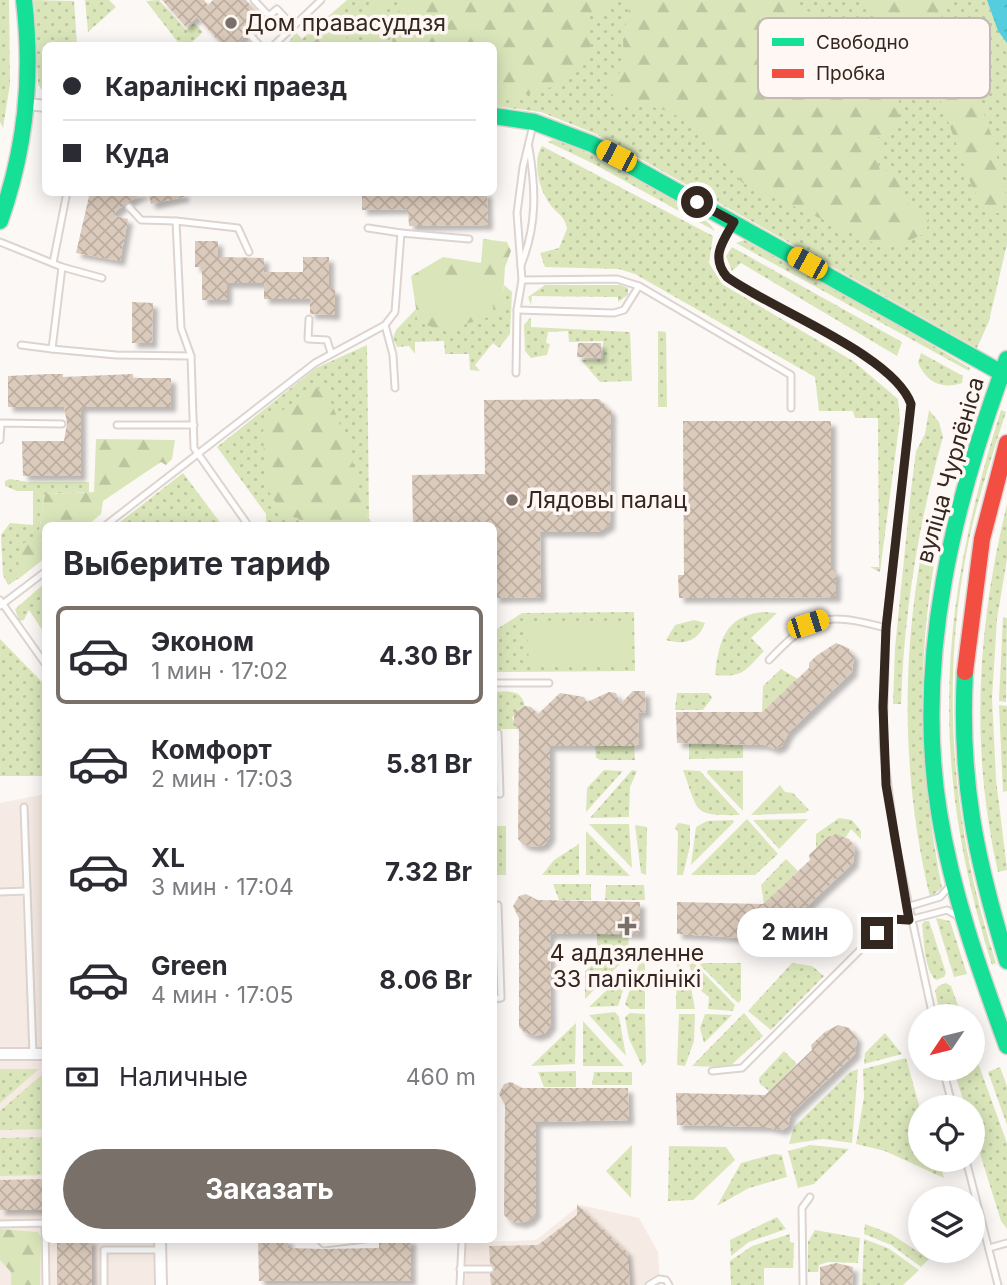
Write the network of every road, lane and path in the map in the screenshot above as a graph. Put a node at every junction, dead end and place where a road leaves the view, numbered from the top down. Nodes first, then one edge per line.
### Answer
1 (23, 0) edge
2 (254, 0) edge
3 (321, 0) edge
4 (293, 26) junction
5 (252, 37) dead end
6 (256, 42) edge
7 (277, 42) edge
8 (29, 104) junction
9 (42, 106) edge
10 (497, 116) edge
11 (534, 122) junction
12 (528, 145) junction
13 (66, 196) edge
14 (129, 207) dead end
15 (0, 221) edge
16 (176, 221) junction
17 (734, 222) junction
18 (368, 228) dead end
19 (401, 233) junction
20 (469, 239) dead end
21 (0, 242) edge
22 (249, 252) dead end
23 (52, 263) junction
24 (520, 266) junction
25 (62, 267) junction
26 (103, 278) dead end
27 (522, 280) junction
28 (639, 286) junction
29 (517, 310) junction
30 (309, 318) dead end
31 (385, 326) junction
32 (21, 345) dead end
33 (52, 349) junction
34 (331, 353) junction
35 (191, 356) junction
36 (1005, 369) edge
37 (516, 373) dead end
38 (395, 388) dead end
39 (791, 408) dead end
40 (62, 424) dead end
41 (117, 425) dead end
42 (194, 425) junction
43 (0, 440) edge
44 (1007, 443) edge
45 (198, 455) junction
46 (110, 522) edge
47 (246, 522) edge
48 (42, 574) edge
49 (0, 604) edge
50 (886, 628) junction
51 (42, 660) edge
52 (769, 660) dead end
53 (497, 683) edge
54 (549, 683) dead end
55 (498, 733) dead end
56 (497, 794) edge
57 (24, 807) dead end
58 (950, 874) junction
59 (27, 891) junction
60 (0, 892) edge
61 (498, 905) dead end
62 (907, 907) junction
63 (909, 920) junction
64 (966, 926) junction
65 (1007, 961) edge
66 (497, 999) edge
67 (930, 1004) edge
68 (1007, 1046) edge
69 (0, 1054) edge
70 (33, 1054) junction
71 (42, 1054) edge
72 (712, 1071) dead end
73 (969, 1172) edge
74 (810, 1197) dead end
75 (42, 1223) edge
76 (0, 1224) edge
77 (45, 1243) edge
78 (462, 1243) dead end
79 (1007, 1243) edge
80 (160, 1244) edge
81 (989, 1248) junction
82 (460, 1269) junction
83 (490, 1269) dead end
84 (46, 1285) edge
85 (104, 1285) edge
86 (161, 1285) edge
87 (460, 1285) edge
88 (649, 1285) edge
89 (669, 1285) edge
90 (803, 1285) edge
91 (998, 1285) edge

1 - 8 main road
2 - 4 lane
3 - 4 lane
4 - 7 lane
5 - 6 lane
8 - 9 street
8 - 15 main road
10 - 11 main road
11 - 12 lane
11 - 17 main road
12 - 24 lane
12 - 24 lane
13 - 23 lane
14 - 16 lane
16 - 22 lane
16 - 35 lane
17 - 36 main road
17 - 50 lane
18 - 19 lane
19 - 20 lane
19 - 31 lane
21 - 23 lane
23 - 25 lane
24 - 27 lane
25 - 26 lane
25 - 33 lane
27 - 28 lane
27 - 29 lane
28 - 29 lane
28 - 39 lane
29 - 37 lane
30 - 34 lane
31 - 34 lane
31 - 38 lane
32 - 33 lane
33 - 35 lane
34 - 45 lane
35 - 42 lane
36 - 58 main road, вуліца Чурлёніса
40 - 43 lane
41 - 42 lane
42 - 45 lane
44 - 65 main road, вуліца Чурлёніса
45 - 46 lane
45 - 47 lane
48 - 49 lane
49 - 51 lane
50 - 52 lane
50 - 62 lane
53 - 54 lane
55 - 56 lane
57 - 59 lane
58 - 62 lane
58 - 64 main road, вуліца Чурлёніса
59 - 60 lane
59 - 70 lane
61 - 66 lane
62 - 63 lane
63 - 64 lane
63 - 67 lane
63 - 72 lane
64 - 68 main road, вуліца Чурлёніса
69 - 70 street
70 - 71 street
73 - 81 lane
74 - 90 lane
75 - 76 lane
77 - 84 lane
78 - 82 lane
79 - 81 lane
80 - 85 lane
80 - 86 street
81 - 91 lane
82 - 83 lane
82 - 87 lane
88 - 89 lane

